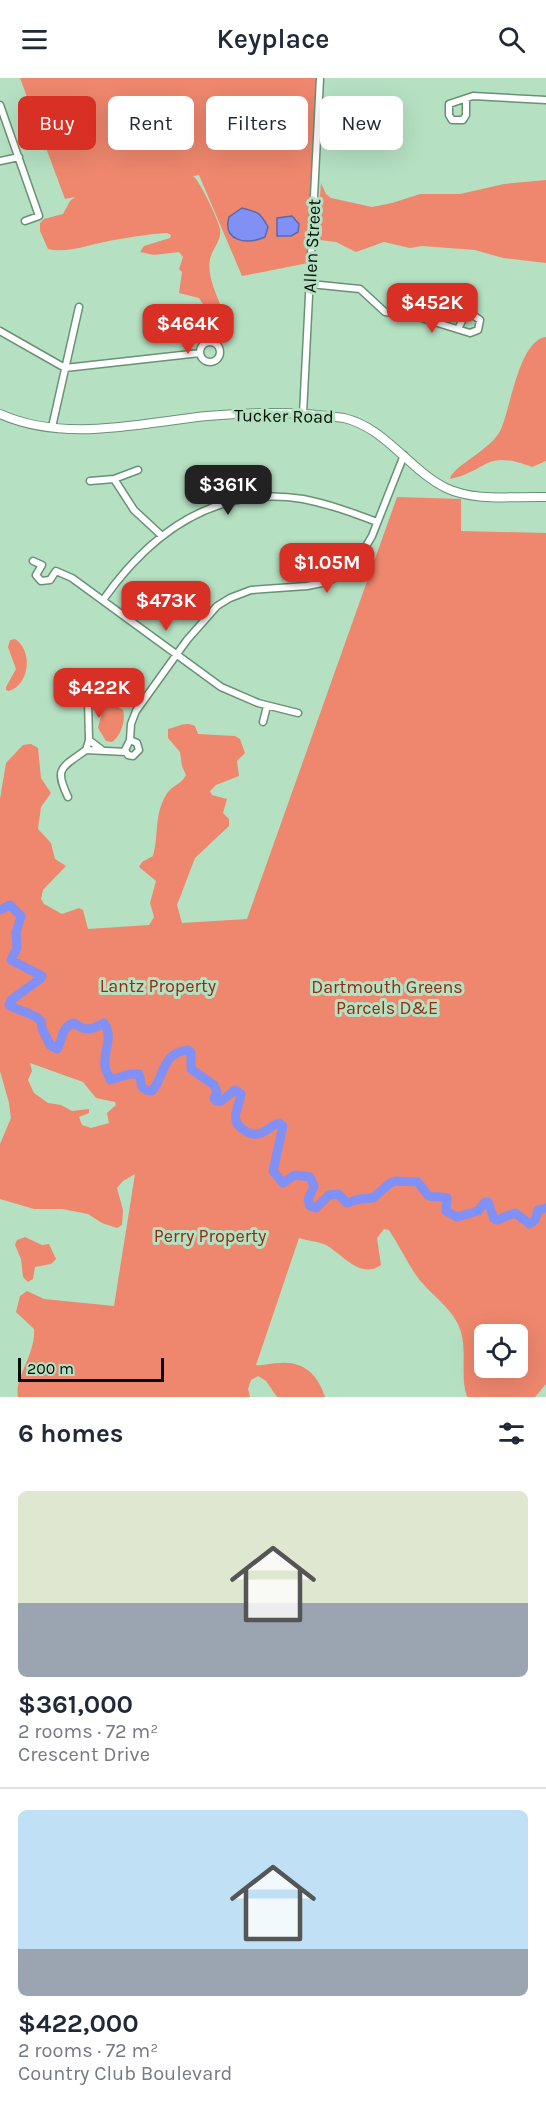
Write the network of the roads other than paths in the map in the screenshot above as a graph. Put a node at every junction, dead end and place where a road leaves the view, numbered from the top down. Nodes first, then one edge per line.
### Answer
1 (320, 78) edge
2 (466, 99) dead end
3 (546, 100) edge
4 (0, 105) edge
5 (19, 157) junction
6 (0, 161) edge
7 (25, 221) dead end
8 (310, 284) junction
9 (79, 307) dead end
10 (458, 329) dead end
11 (0, 331) edge
12 (200, 353) dead end
13 (65, 368) junction
14 (0, 414) edge
15 (303, 414) junction
16 (52, 427) junction
17 (404, 455) junction
18 (138, 470) dead end
19 (114, 479) junction
20 (90, 481) dead end
21 (546, 497) edge
22 (377, 522) junction
23 (161, 535) junction
24 (33, 561) dead end
25 (42, 565) junction
26 (56, 571) junction
27 (104, 600) junction
28 (176, 654) junction
29 (87, 699) dead end
30 (267, 706) junction
31 (298, 713) dead end
32 (263, 722) dead end
33 (89, 740) junction
34 (130, 740) junction
35 (86, 750) junction
36 (102, 750) junction
37 (126, 752) junction
38 (68, 797) dead end

1 - 8 street, Allen Street
2 - 3 street
4 - 5 street
5 - 6 street
5 - 7 street
8 - 10 street
8 - 15 street, Allen Street
9 - 13 street
11 - 13 street
12 - 13 street
13 - 16 street
14 - 16 main road, Tucker Road
15 - 16 main road, Tucker Road
15 - 17 main road, Tucker Road
17 - 21 main road, Tucker Road
17 - 22 street
18 - 19 street
19 - 20 street
19 - 23 street
22 - 23 street
22 - 28 street
23 - 27 street
24 - 25 street
25 - 26 street
25 - 26 street
26 - 27 street
27 - 28 street
28 - 30 street
28 - 34 street
29 - 33 street
30 - 31 street
30 - 32 street
33 - 35 street
33 - 36 street
34 - 37 street
34 - 37 street
35 - 36 street
35 - 38 street
36 - 37 street

